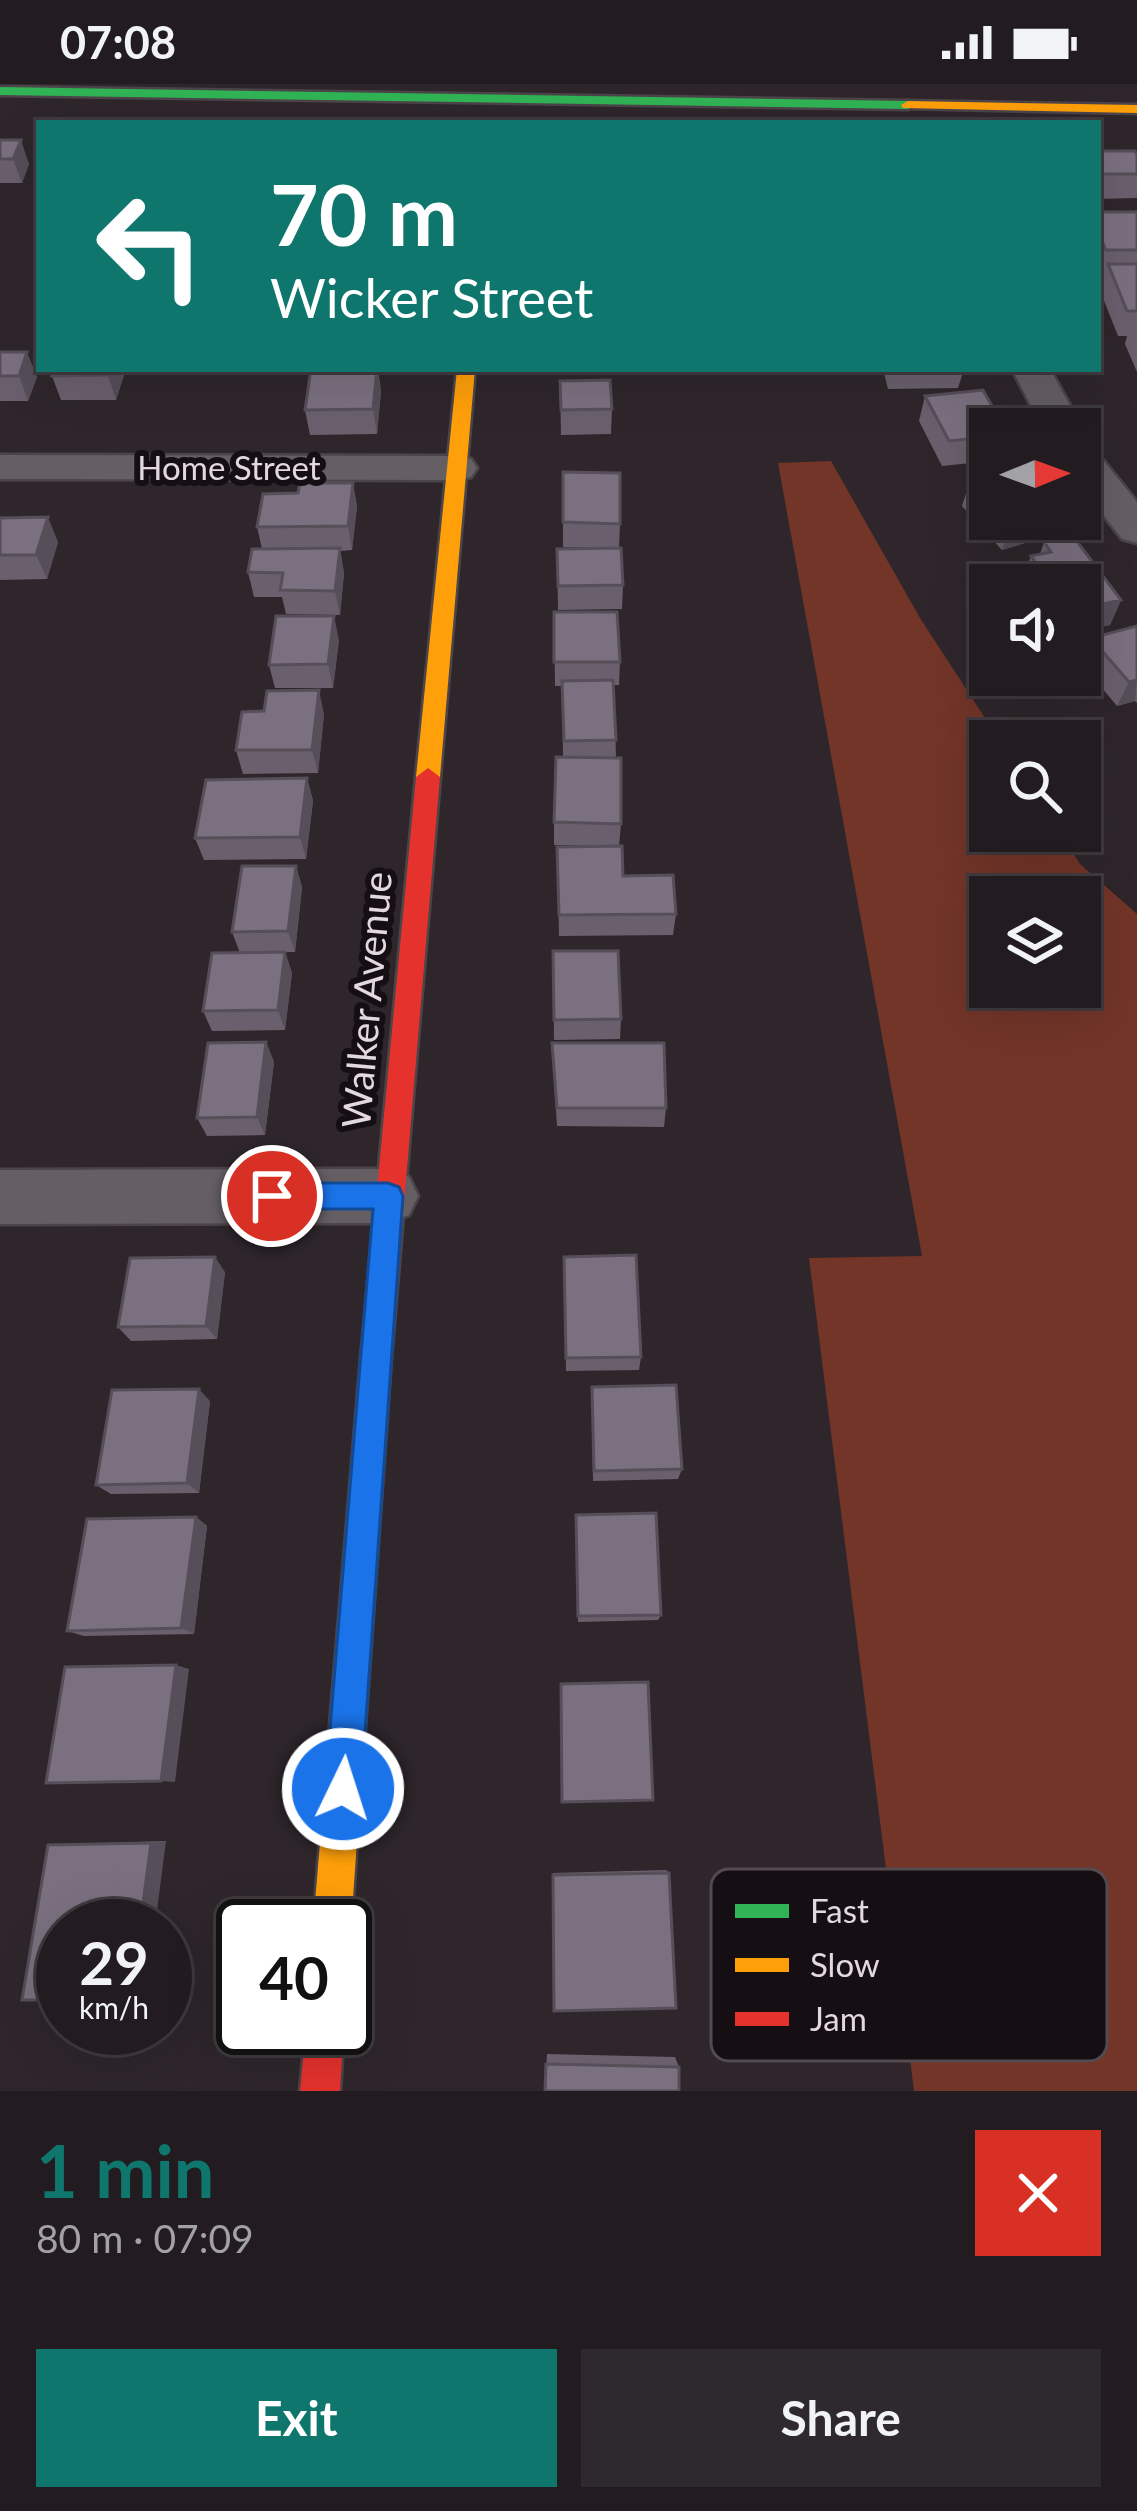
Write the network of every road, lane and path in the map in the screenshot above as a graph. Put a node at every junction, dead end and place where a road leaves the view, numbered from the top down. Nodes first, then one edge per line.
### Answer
1 (0, 91) edge
2 (489, 101) edge
3 (1137, 109) edge
4 (962, 114) edge
5 (466, 372) edge
6 (1033, 372) edge
7 (1052, 408) edge
8 (0, 467) edge
9 (457, 468) junction
10 (1101, 485) edge
11 (1137, 530) edge
12 (388, 1196) junction
13 (0, 1197) edge
14 (334, 1899) edge
15 (323, 2055) edge
16 (320, 2091) edge

1 - 2 main road
2 - 4 main road
3 - 4 main road
5 - 9 main road, Walker Avenue
6 - 7 street
8 - 9 street, Home Street
9 - 12 main road, Walker Avenue
10 - 11 street
12 - 13 street
12 - 14 main road, Walker Avenue
15 - 16 main road

